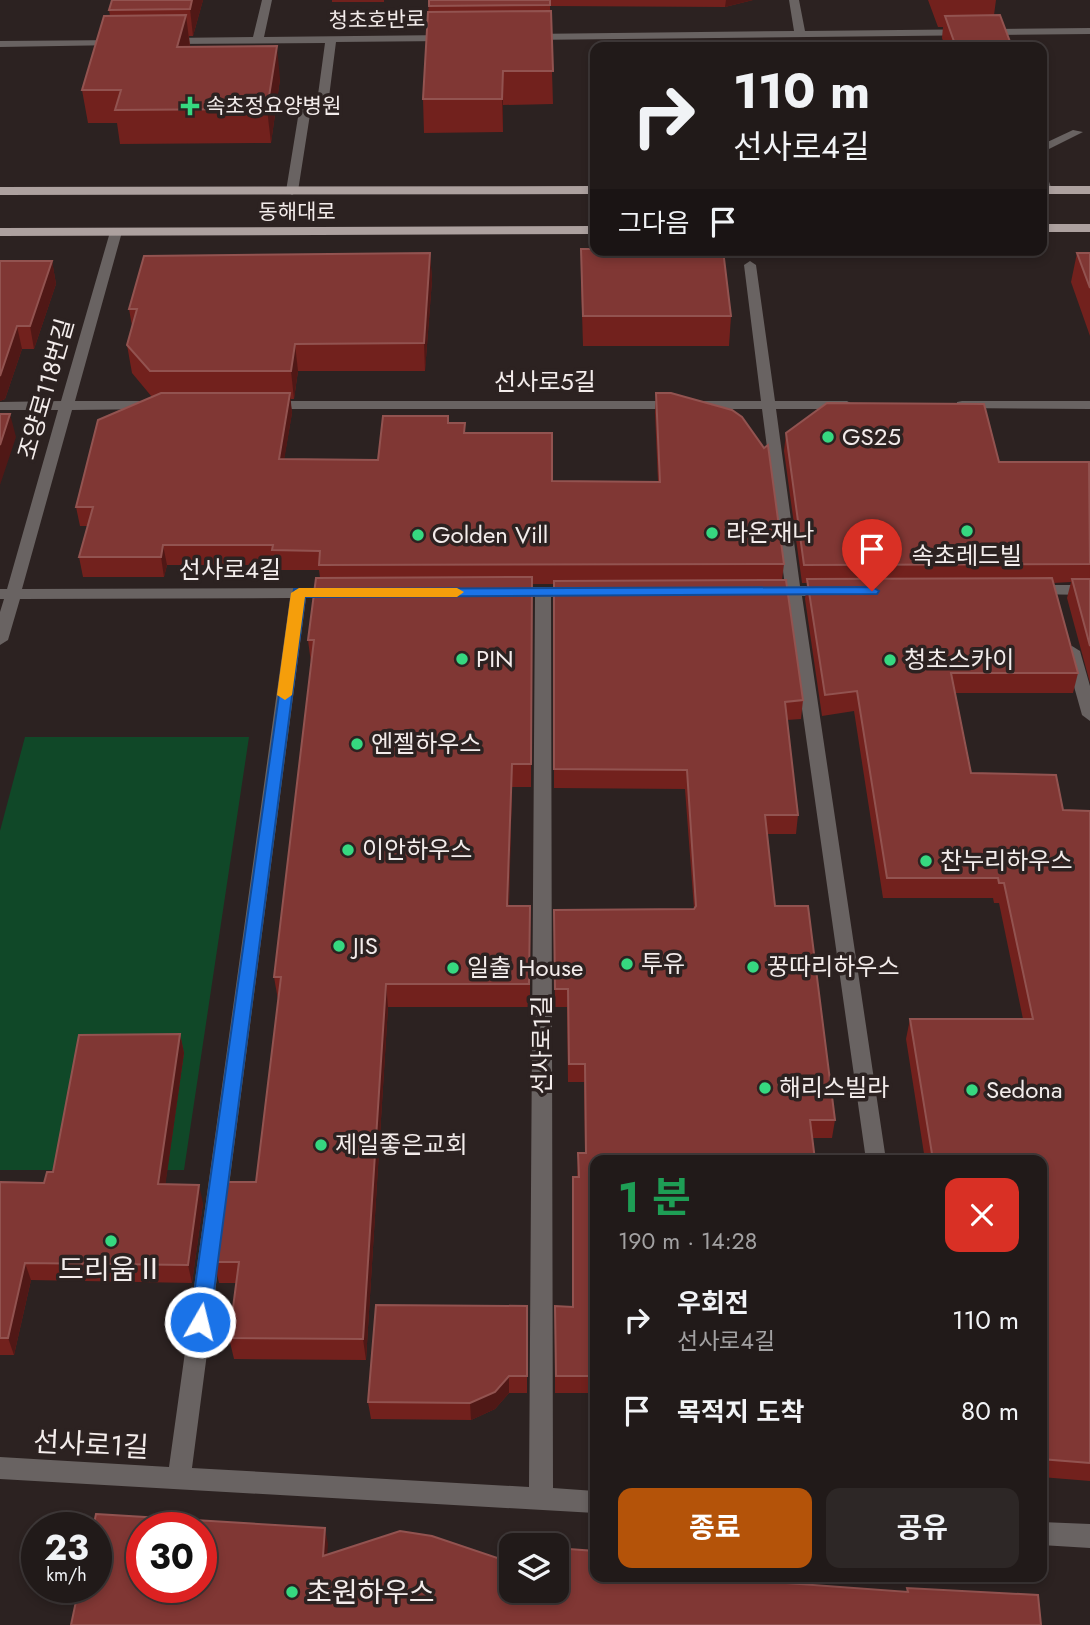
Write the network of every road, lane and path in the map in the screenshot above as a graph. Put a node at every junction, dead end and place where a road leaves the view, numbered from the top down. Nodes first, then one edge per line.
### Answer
1 (267, 0) edge
2 (794, 0) edge
3 (1090, 31) edge
4 (800, 34) junction
5 (522, 37) edge
6 (467, 38) edge
7 (331, 39) junction
8 (258, 40) junction
9 (136, 42) edge
10 (149, 42) edge
11 (0, 44) edge
12 (1077, 132) dead end
13 (1047, 147) edge
14 (590, 190) edge
15 (1047, 190) edge
16 (1090, 190) edge
17 (0, 191) edge
18 (292, 191) junction
19 (1047, 228) edge
20 (1090, 228) edge
21 (590, 230) edge
22 (0, 232) edge
23 (116, 232) junction
24 (750, 264) dead end
25 (65, 405) junction
26 (174, 405) edge
27 (257, 405) edge
28 (770, 405) junction
29 (867, 405) edge
30 (951, 405) edge
31 (1090, 405) edge
32 (0, 406) edge
33 (1014, 590) edge
34 (1090, 590) edge
35 (848, 591) edge
36 (492, 592) edge
37 (543, 592) junction
38 (599, 592) edge
39 (751, 592) edge
40 (793, 592) junction
41 (299, 593) junction
42 (350, 593) edge
43 (7, 594) edge
44 (0, 640) edge
45 (1069, 640) edge
46 (1090, 715) edge
47 (875, 1155) edge
48 (0, 1468) edge
49 (179, 1478) junction
50 (541, 1499) junction
51 (590, 1503) edge
52 (1047, 1532) edge
53 (1090, 1536) edge

1 - 8 street
2 - 4 street
3 - 4 street
4 - 5 street
6 - 7 street, 청초호반로
7 - 8 street, 청초호반로
7 - 18 street
8 - 10 street, 청초호반로
9 - 11 street
12 - 13 street
14 - 18 main road, 동해대로
15 - 16 main road
17 - 18 main road, 동해대로
19 - 20 main road
21 - 23 main road, 동해대로
22 - 23 main road, 동해대로
23 - 25 street, 조양로118번길
24 - 28 street
25 - 26 street
25 - 32 street
25 - 43 street, 조양로118번길
27 - 28 street, 선사로5길
28 - 29 street, 선사로5길
28 - 40 street
30 - 31 street
33 - 34 street
35 - 40 street
36 - 37 street
37 - 38 street
37 - 50 street, 선사로1길
39 - 40 street
40 - 47 street
41 - 42 street, 선사로4길
41 - 43 street, 선사로4길
41 - 49 street, 선사로1길
43 - 44 street, 조양로118번길
45 - 46 street
48 - 49 street, 선사로1길
49 - 50 street, 선사로1길
50 - 51 street, 선사로1길
52 - 53 street

